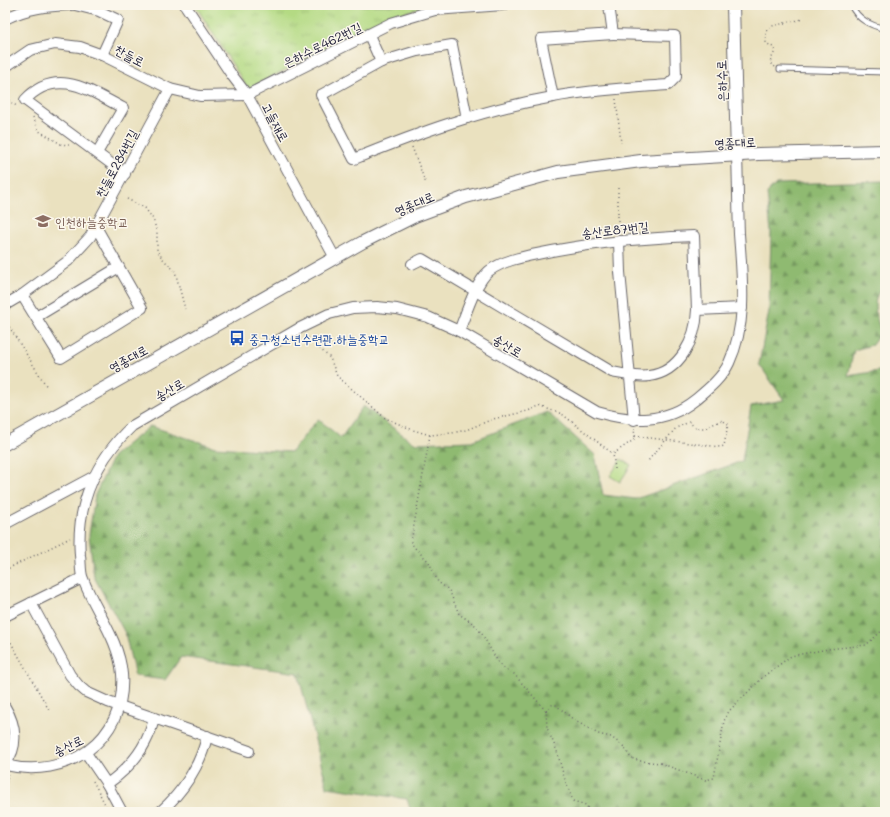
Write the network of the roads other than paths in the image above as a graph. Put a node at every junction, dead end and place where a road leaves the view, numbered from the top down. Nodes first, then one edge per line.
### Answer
1 (71, 5) edge
2 (75, 5) edge
3 (185, 5) edge
4 (503, 5) edge
5 (610, 5) edge
6 (733, 5) edge
7 (851, 5) edge
8 (5, 19) edge
9 (885, 30) edge
10 (613, 34) junction
11 (369, 35) junction
12 (102, 55) junction
13 (382, 62) junction
14 (5, 65) edge
15 (780, 69) road end
16 (885, 72) edge
17 (170, 89) junction
18 (247, 95) junction
19 (553, 97) junction
20 (467, 118) junction
21 (885, 151) edge
22 (97, 153) junction
23 (737, 155) junction
24 (125, 174) junction
25 (96, 227) junction
26 (619, 238) junction
27 (335, 258) junction
28 (412, 264) dead end
29 (119, 267) junction
30 (476, 291) junction
31 (22, 295) junction
32 (5, 305) edge
33 (742, 308) junction
34 (697, 310) junction
35 (36, 317) junction
36 (459, 331) junction
37 (630, 375) junction
38 (634, 423) junction
39 (5, 444) edge
40 (93, 477) junction
41 (5, 524) edge
42 (82, 578) junction
43 (31, 603) junction
44 (5, 616) edge
45 (120, 706) junction
46 (5, 707) edge
47 (154, 718) junction
48 (207, 736) junction
49 (249, 751) dead end
50 (86, 753) junction
51 (6, 768) edge
52 (107, 784) junction
53 (122, 812) edge
54 (160, 812) edge

1 - 8 street
2 - 12 street
3 - 18 street, 고들재로
4 - 11 street, 은하수로462번길
5 - 10 street
6 - 23 street, 은하수로
7 - 9 lane
10 - 19 street
10 - 19 street
11 - 13 street
11 - 18 street, 은하수로462번길
12 - 14 street, 찬들로
12 - 17 street, 찬들로
13 - 20 street
13 - 20 street
15 - 16 lane
17 - 18 street, 찬들로
17 - 24 street, 찬들로284번길
18 - 27 street, 고들재로
19 - 20 street
21 - 23 street, 영종대로
22 - 22 street
22 - 24 street
23 - 27 street, 영종대로
23 - 33 street, 송산로
24 - 25 street, 찬들로284번길
25 - 29 street
25 - 31 street, 찬들로284번길
26 - 30 street, 송산로87번길
26 - 34 street, 송산로87번길
26 - 37 street
27 - 39 street, 영종대로
28 - 30 street
29 - 35 street
29 - 35 street
30 - 36 street, 송산로87번길
30 - 37 street
31 - 32 street, 찬들로284번길
31 - 35 street
33 - 34 street
33 - 38 street, 송산로
34 - 37 street
36 - 38 street, 송산로
36 - 40 street, 송산로
37 - 38 street
40 - 41 street, 송산로
40 - 42 street, 송산로
42 - 43 street
42 - 45 street, 송산로
43 - 44 street
43 - 45 street
45 - 47 street
45 - 50 street, 송산로
46 - 51 street
47 - 48 street
47 - 52 street
48 - 49 street
48 - 54 street
50 - 51 street, 송산로
50 - 52 street
52 - 53 street

